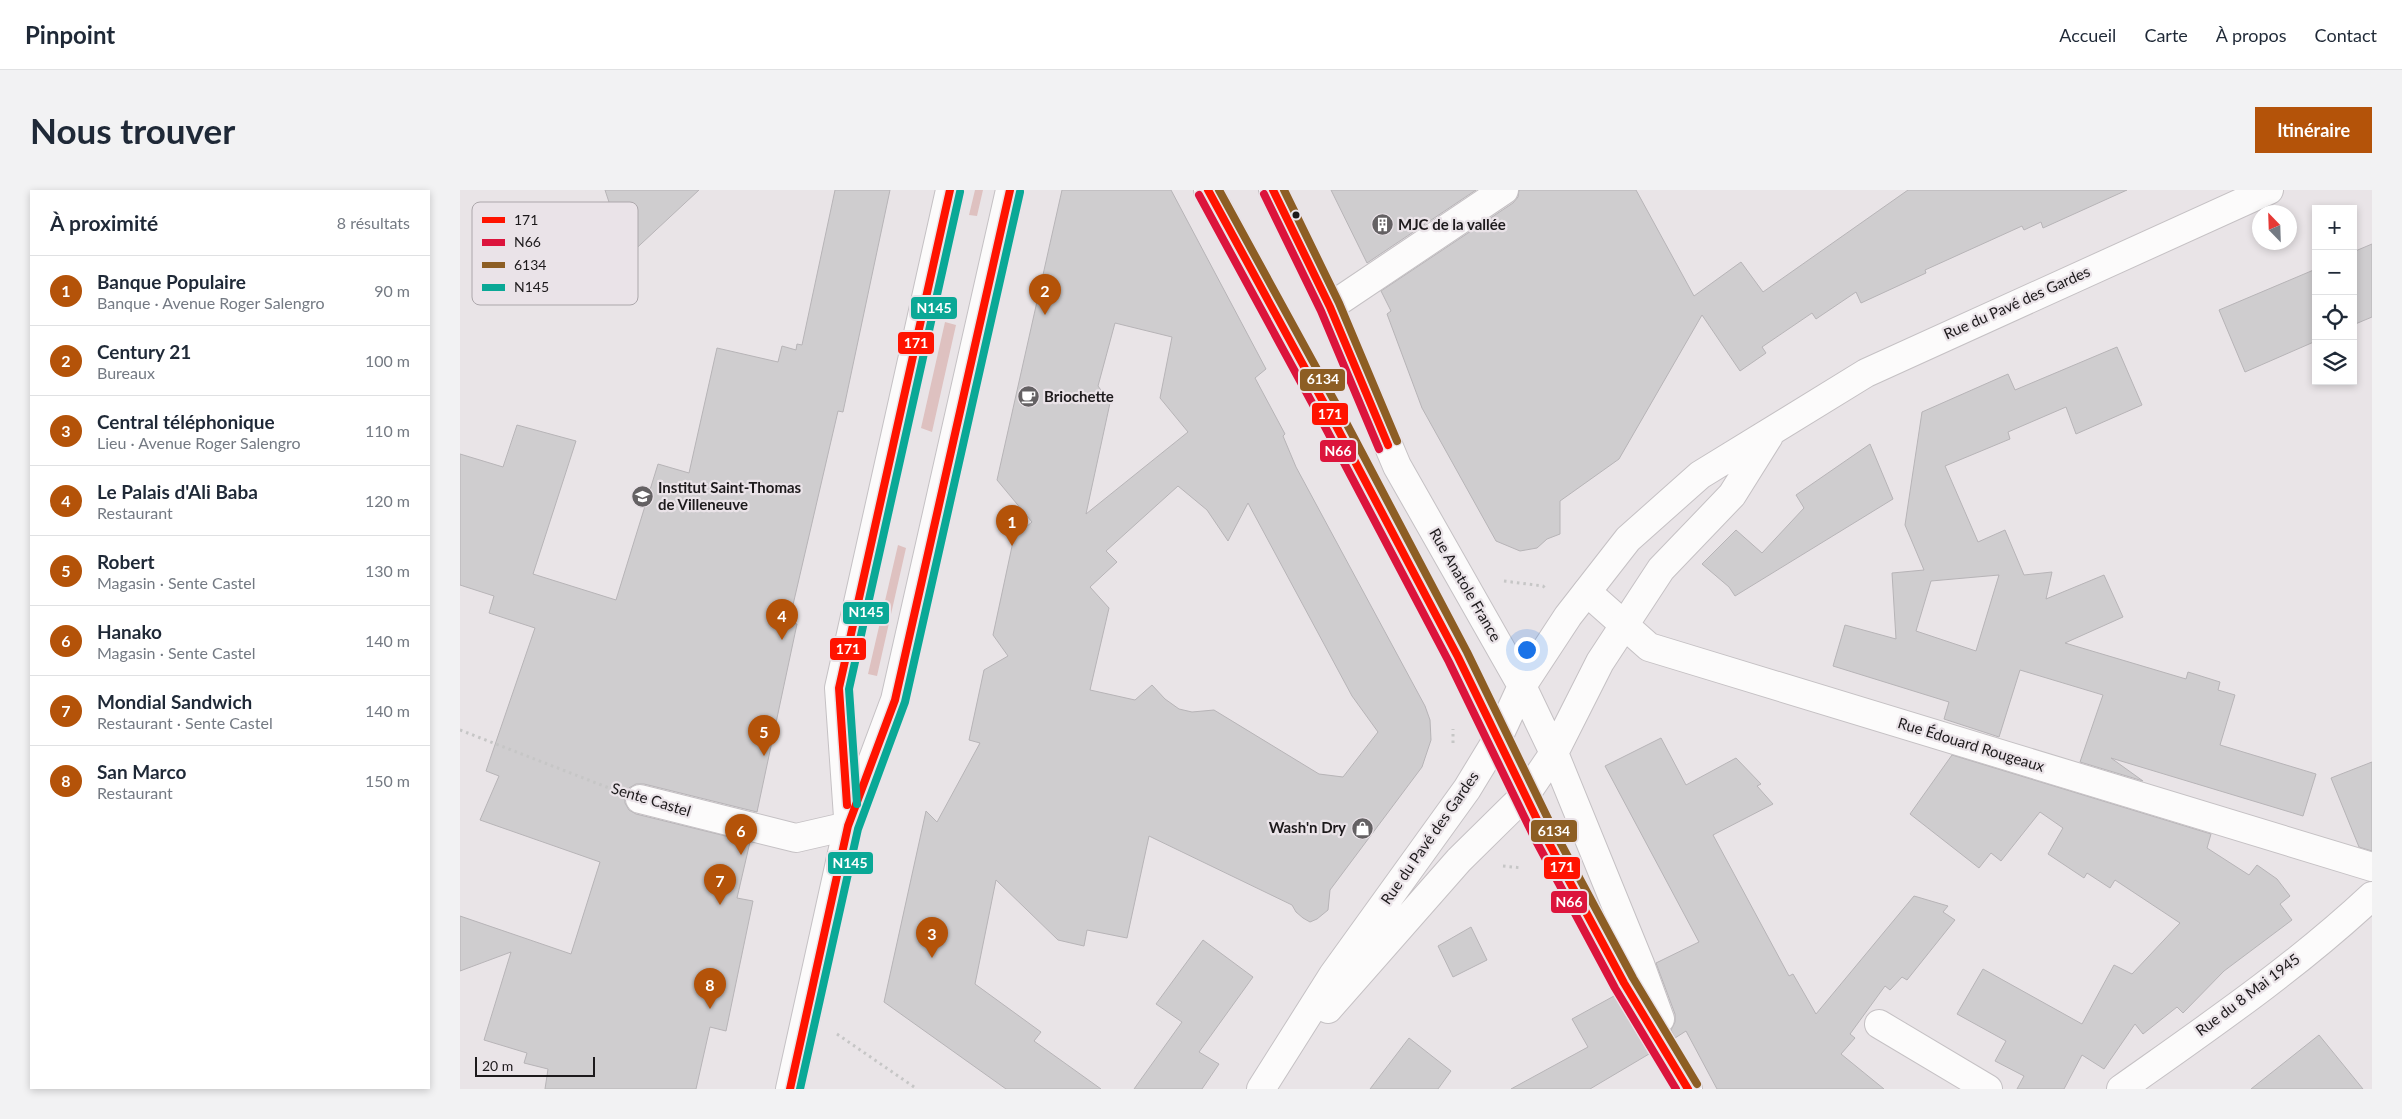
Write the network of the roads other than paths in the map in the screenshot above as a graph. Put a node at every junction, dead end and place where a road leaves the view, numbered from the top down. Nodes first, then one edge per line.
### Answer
1 (950, 190) edge
2 (1010, 190) edge
3 (1273, 190) edge
4 (1504, 190) edge
5 (2270, 190) edge
6 (1214, 194) edge
7 (1330, 307) junction
8 (1772, 431) junction
9 (1587, 592) junction
10 (1625, 625) junction
11 (1522, 686) junction
12 (1498, 738) junction
13 (1554, 753) junction
14 (1526, 794) junction
15 (640, 799) road end
16 (848, 826) junction
17 (2372, 867) edge
18 (2372, 896) edge
19 (1879, 1024) dead end
20 (1279, 1062) junction
21 (1683, 1079) edge
22 (790, 1089) edge
23 (1262, 1089) edge
24 (1988, 1089) edge
25 (2122, 1089) edge

1 - 16 main road
2 - 16 main road
3 - 7 main road, Rue Anatole France
4 - 7 main road
5 - 8 main road, Rue du Pavé des Gardes
6 - 12 main road, Rue Anatole France
7 - 11 main road, Rue Anatole France
8 - 9 main road, Rue du Pavé des Gardes
8 - 10 main road, Rue du Pavé des Gardes
9 - 10 main road, Rue Édouard Rougeaux
9 - 11 main road, Rue du Pavé des Gardes
10 - 13 main road, Rue du Pavé des Gardes
10 - 17 main road, Rue Édouard Rougeaux
11 - 12 main road, Rue du Pavé des Gardes
11 - 13 main road, Rue Anatole France
12 - 14 main road, Rue Anatole France
12 - 20 main road, Rue du Pavé des Gardes
13 - 14 main road, Rue du Pavé des Gardes
13 - 21 main road, Rue Anatole France
14 - 20 main road, Rue du Pavé des Gardes
14 - 21 main road, Rue Anatole France
15 - 16 main road, Sente Castel
16 - 22 main road
18 - 25 main road, Rue du 8 Mai 1945
19 - 24 main road
20 - 23 main road, Rue du Pavé des Gardes

